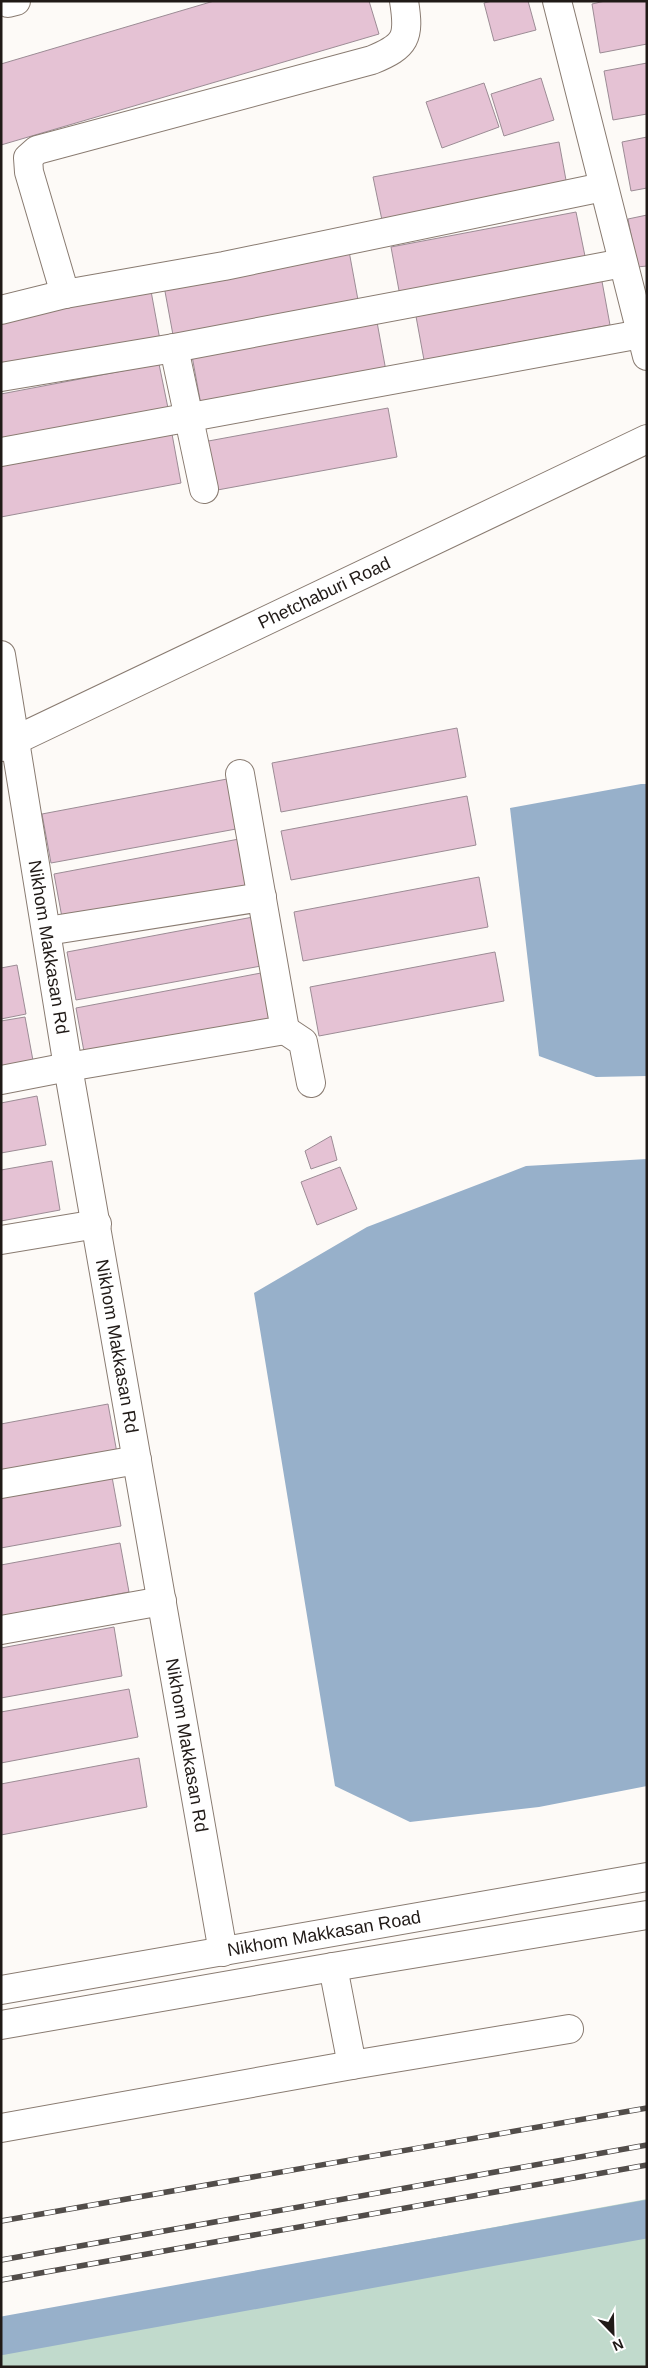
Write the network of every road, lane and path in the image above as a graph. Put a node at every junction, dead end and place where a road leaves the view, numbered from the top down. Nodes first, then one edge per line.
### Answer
1 (404, 1) edge
2 (556, 1) edge
3 (603, 187) junction
4 (623, 263) junction
5 (65, 294) junction
6 (1, 310) edge
7 (644, 345) edge
8 (174, 348) junction
9 (1, 378) edge
10 (188, 418) junction
11 (647, 439) edge
12 (1, 452) edge
13 (204, 489) dead end
14 (1, 655) edge
15 (8, 744) edge
16 (240, 774) dead end
17 (262, 897) junction
18 (47, 931) junction
19 (286, 1030) junction
20 (68, 1067) junction
21 (1, 1080) edge
22 (311, 1083) dead end
23 (97, 1224) junction
24 (1, 1240) edge
25 (137, 1460) junction
26 (1, 1484) edge
27 (162, 1601) junction
28 (1, 1630) edge
29 (647, 1877) edge
30 (647, 1915) edge
31 (223, 1952) junction
32 (333, 1967) junction
33 (1, 1990) edge
34 (1, 2026) edge
35 (569, 2029) dead end
36 (352, 2065) junction
37 (1, 2128) edge

1 - 5 street
2 - 3 street
3 - 4 street
3 - 5 street
4 - 7 street
4 - 8 street
5 - 6 street
7 - 10 street
8 - 9 street
8 - 10 street
10 - 12 street
10 - 13 street
11 - 15 street, Phetchaburi Road
14 - 15 street, Nikhom Makkasan Rd
15 - 18 street, Nikhom Makkasan Rd
16 - 17 street
17 - 18 street
17 - 19 street
18 - 20 street, Nikhom Makkasan Rd
19 - 20 street
19 - 22 street
20 - 21 street
20 - 23 street, Nikhom Makkasan Rd
23 - 24 street
23 - 25 street, Nikhom Makkasan Rd
25 - 26 street
25 - 27 street, Nikhom Makkasan Rd
27 - 28 street
27 - 31 street, Nikhom Makkasan Rd
29 - 31 street, Nikhom Makkasan Road
30 - 32 street, Nikhom Makkasan Road
31 - 33 street, Nikhom Makkasan Road
32 - 34 street, Nikhom Makkasan Road
32 - 36 street
35 - 36 street
36 - 37 street

